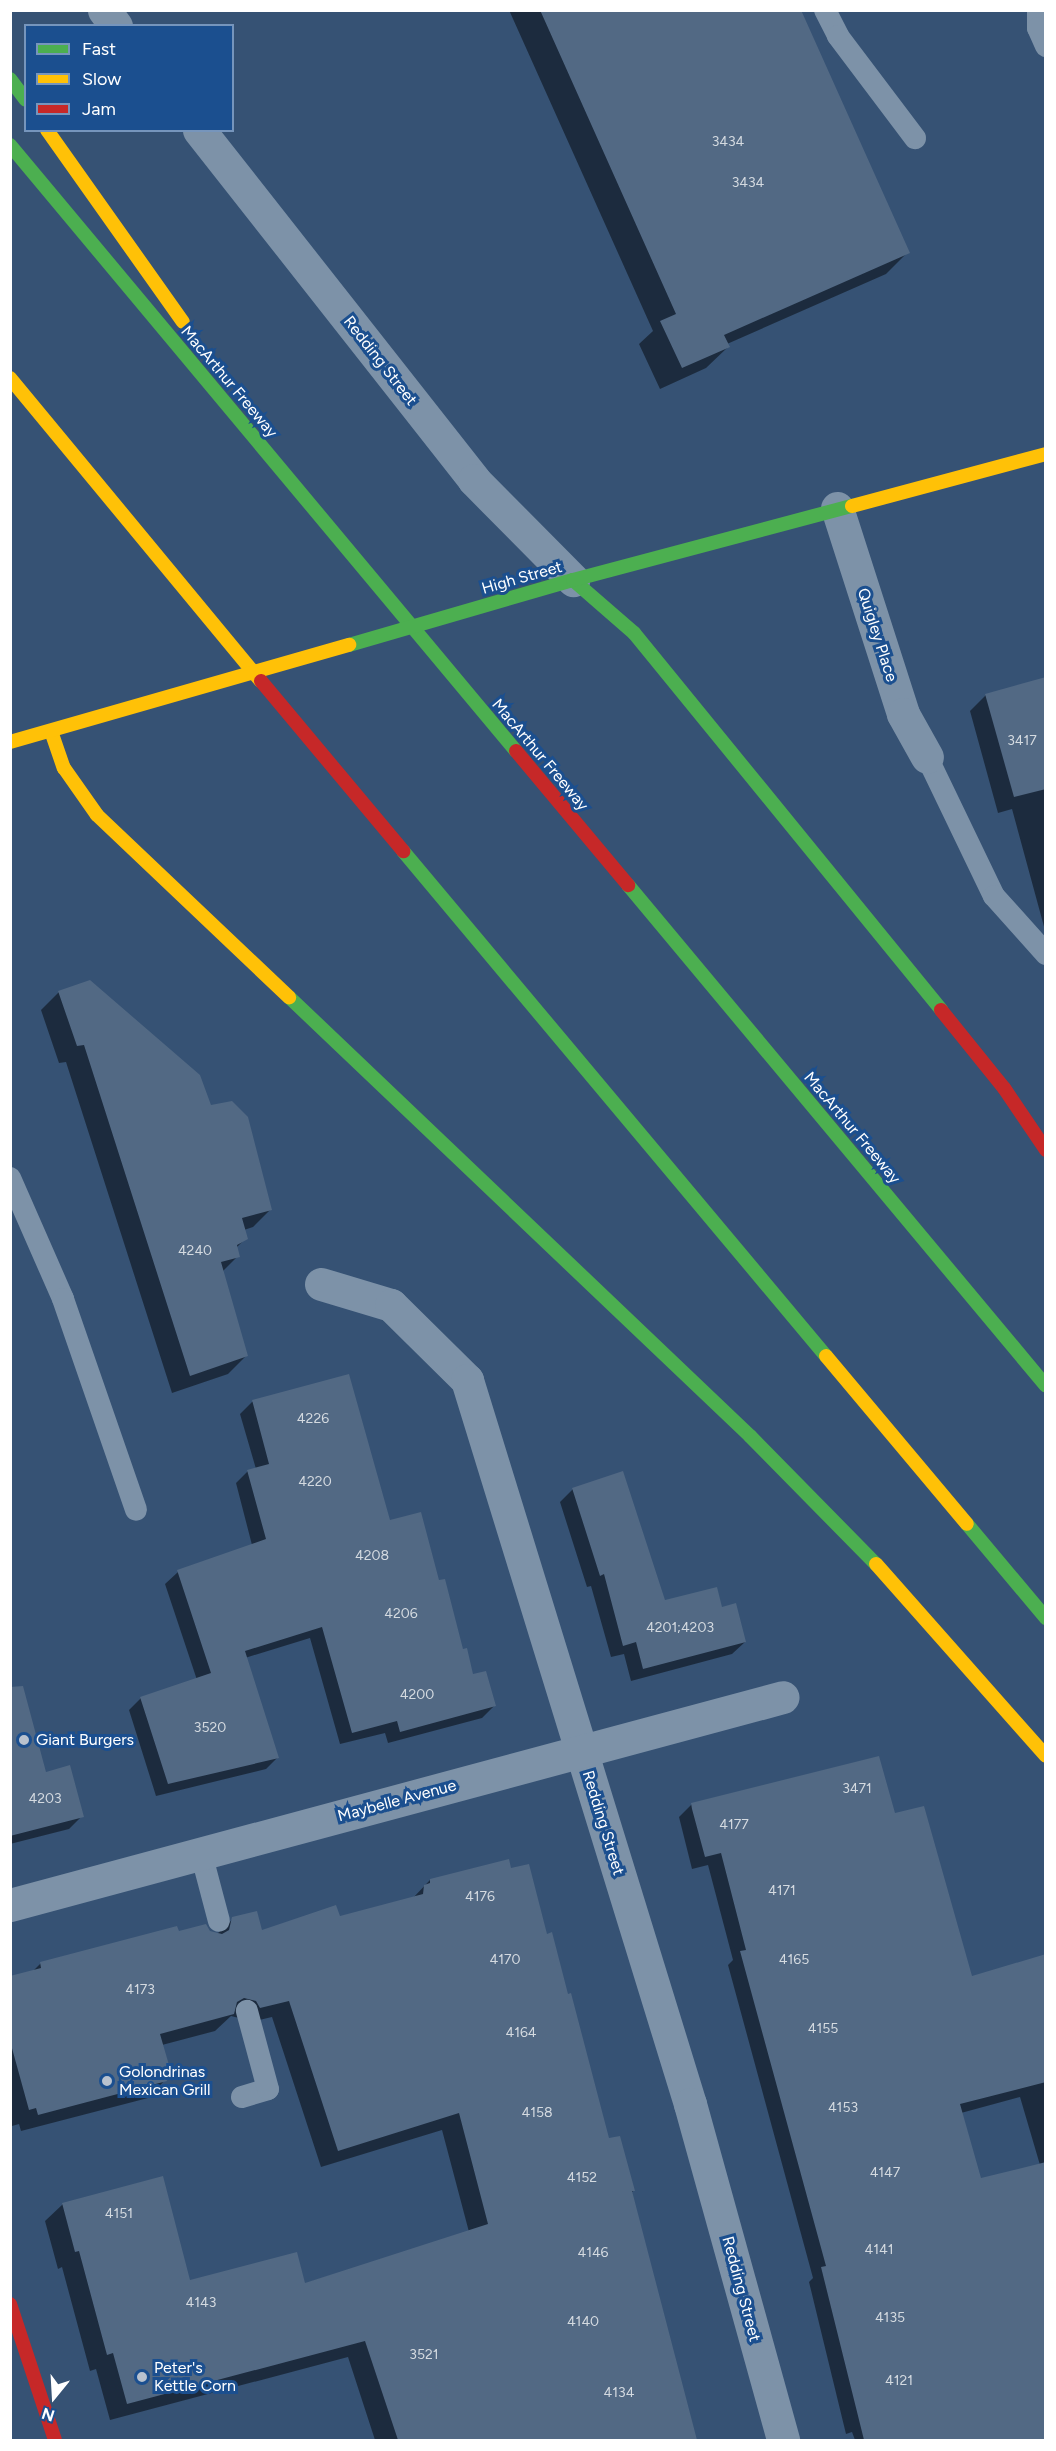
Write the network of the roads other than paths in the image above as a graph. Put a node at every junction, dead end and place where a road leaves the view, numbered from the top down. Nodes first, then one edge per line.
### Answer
1 (104, 10) edge
2 (825, 10) edge
3 (1038, 10) edge
4 (114, 24) edge
5 (1046, 46) edge
6 (10, 79) edge
7 (24, 97) edge
8 (48, 132) edge
9 (201, 132) edge
10 (915, 138) dead end
11 (10, 145) edge
12 (190, 332) dead end
13 (10, 378) edge
14 (225, 380) dead end
15 (1046, 453) edge
16 (837, 508) junction
17 (334, 534) junction
18 (573, 580) junction
19 (51, 731) junction
20 (10, 742) edge
21 (927, 758) joint
22 (1046, 954) edge
23 (1046, 1150) edge
24 (10, 1178) edge
25 (321, 1284) dead end
26 (1046, 1386) edge
27 (136, 1510) dead end
28 (1046, 1618) edge
29 (783, 1697) dead end
30 (580, 1752) junction
31 (1046, 1756) edge
32 (201, 1853) junction
33 (10, 1905) edge
34 (219, 1921) dead end
35 (247, 2011) dead end
36 (242, 2097) dead end
37 (10, 2304) edge
38 (55, 2440) edge
39 (783, 2440) edge

1 - 4 street
2 - 10 lane
3 - 5 lane
6 - 7 main road
8 - 12 main road
9 - 18 street, Redding Street
11 - 17 main road, MacArthur Freeway
13 - 28 main road
14 - 17 main road
15 - 16 main road, High Street
16 - 18 main road, High Street
16 - 21 street, Quigley Place
17 - 26 main road, MacArthur Freeway
18 - 19 main road, High Street
18 - 23 main road
19 - 20 main road, High Street
19 - 31 main road
21 - 22 lane
24 - 27 lane
25 - 30 street, Redding Street
29 - 30 street, Maybelle Avenue
30 - 32 street, Maybelle Avenue
30 - 39 street, Redding Street
32 - 33 street, Maybelle Avenue
32 - 34 lane
35 - 36 lane
37 - 38 main road

